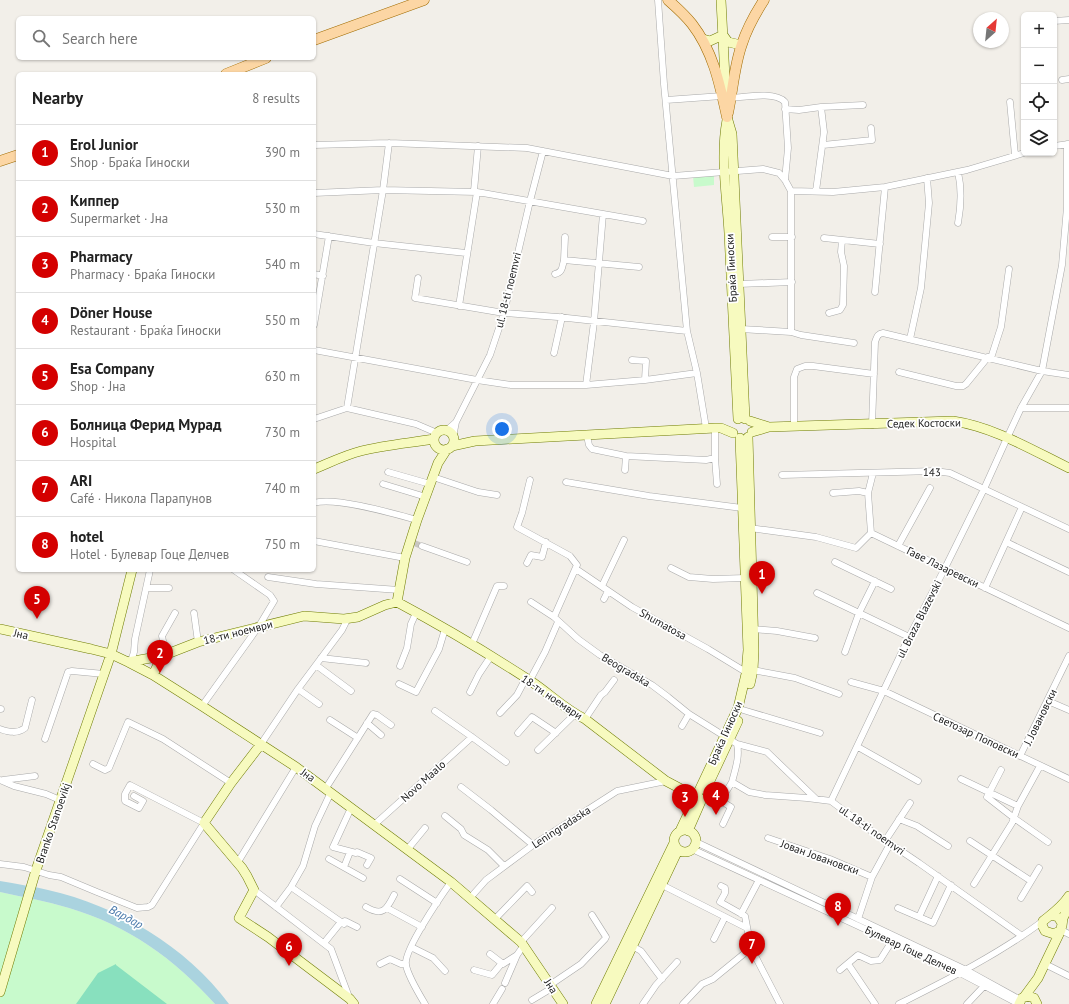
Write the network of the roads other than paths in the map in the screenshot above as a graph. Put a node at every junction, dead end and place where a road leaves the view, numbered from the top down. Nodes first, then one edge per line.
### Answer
1 (424, 0) edge
2 (658, 0) edge
3 (668, 0) edge
4 (721, 0) edge
5 (764, 0) edge
6 (1069, 20) edge
7 (1057, 21) edge
8 (723, 34) junction
9 (316, 39) edge
10 (703, 39) junction
11 (741, 44) junction
12 (261, 60) edge
13 (231, 72) edge
14 (1069, 79) edge
15 (1062, 80) dead end
16 (727, 97) junction
17 (666, 100) junction
18 (1010, 102) dead end
19 (863, 105) dead end
20 (821, 108) junction
21 (785, 109) junction
22 (727, 117) junction
23 (871, 128) dead end
24 (389, 143) junction
25 (1068, 144) edge
26 (316, 145) edge
27 (823, 145) junction
28 (478, 146) junction
29 (1057, 146) edge
30 (543, 151) junction
31 (1021, 154) edge
32 (1015, 155) junction
33 (16, 156) edge
34 (0, 161) edge
35 (729, 172) junction
36 (958, 172) junction
37 (673, 176) junction
38 (927, 178) junction
39 (785, 180) junction
40 (885, 187) junction
41 (383, 190) junction
42 (791, 191) junction
43 (816, 191) junction
44 (475, 192) junction
45 (316, 193) edge
46 (530, 201) junction
47 (603, 214) junction
48 (643, 221) dead end
49 (958, 223) dead end
50 (1067, 228) edge
51 (316, 234) edge
52 (328, 236) junction
53 (565, 237) dead end
54 (772, 237) dead end
55 (792, 237) junction
56 (824, 238) dead end
57 (842, 240) junction
58 (374, 243) junction
59 (880, 244) junction
60 (466, 254) junction
61 (564, 260) junction
62 (599, 264) junction
63 (1066, 266) edge
64 (639, 267) dead end
65 (1009, 269) dead end
66 (316, 274) edge
67 (555, 274) dead end
68 (323, 276) junction
69 (418, 278) dead end
70 (792, 282) junction
71 (739, 284) junction
72 (875, 292) dead end
73 (459, 306) junction
74 (504, 313) junction
75 (829, 313) dead end
76 (316, 314) edge
77 (562, 317) junction
78 (594, 322) junction
79 (741, 329) junction
80 (687, 331) junction
81 (791, 332) junction
82 (910, 339) junction
83 (854, 343) dead end
84 (316, 350) edge
85 (554, 353) dead end
86 (355, 357) junction
87 (990, 358) junction
88 (632, 360) dead end
89 (1042, 371) junction
90 (899, 372) dead end
91 (697, 373) junction
92 (874, 374) junction
93 (1069, 375) edge
94 (476, 380) junction
95 (645, 380) junction
96 (586, 385) junction
97 (346, 408) junction
98 (1021, 408) junction
99 (1060, 408) junction
100 (1069, 408) edge
101 (1069, 412) edge
102 (316, 418) edge
103 (872, 424) junction
104 (794, 427) junction
105 (714, 428) junction
106 (742, 428) junction
107 (587, 436) junction
108 (1007, 438) junction
109 (443, 441) junction
110 (626, 456) junction
111 (715, 458) junction
112 (316, 468) edge
113 (1069, 468) edge
114 (625, 470) dead end
115 (388, 472) dead end
116 (873, 473) junction
117 (782, 475) dead end
118 (530, 480) dead end
119 (431, 481) junction
120 (566, 482) dead end
121 (383, 484) dead end
122 (717, 484) dead end
123 (930, 488) dead end
124 (984, 489) junction
125 (833, 492) dead end
126 (868, 493) junction
127 (497, 495) dead end
128 (426, 497) junction
129 (316, 502) edge
130 (1022, 507) junction
131 (742, 508) junction
132 (417, 520) junction
133 (750, 528) junction
134 (1069, 529) edge
135 (871, 533) junction
136 (316, 540) edge
137 (624, 540) dead end
138 (546, 542) junction
139 (1006, 542) junction
140 (422, 546) tunnel mouth
141 (898, 546) junction
142 (405, 558) junction
143 (468, 562) dead end
144 (835, 562) dead end
145 (527, 563) dead end
146 (671, 568) dead end
147 (945, 568) junction
148 (576, 569) junction
149 (131, 572) edge
150 (150, 572) edge
151 (237, 572) edge
152 (1069, 572) edge
153 (268, 577) dead end
154 (745, 578) junction
155 (875, 581) junction
156 (504, 586) dead end
157 (602, 586) junction
158 (147, 588) junction
159 (169, 588) dead end
160 (985, 588) junction
161 (891, 589) dead end
162 (399, 590) junction
163 (608, 591) junction
164 (817, 593) dead end
165 (604, 599) dead end
166 (397, 602) junction
167 (531, 602) dead end
168 (175, 613) dead end
169 (194, 613) dead end
170 (416, 613) junction
171 (859, 613) junction
172 (348, 618) junction
173 (556, 619) junction
174 (259, 626) junction
175 (1069, 628) edge
176 (0, 629) edge
177 (446, 629) junction
178 (753, 629) junction
179 (909, 637) junction
180 (815, 638) dead end
181 (198, 642) junction
182 (472, 644) junction
183 (845, 652) dead end
184 (110, 654) junction
185 (165, 655) junction
186 (491, 656) junction
187 (1069, 656) edge
188 (321, 658) junction
189 (128, 662) junction
190 (366, 663) dead end
191 (316, 665) junction
192 (400, 666) dead end
193 (751, 673) junction
194 (104, 674) junction
195 (153, 676) junction
196 (528, 679) junction
197 (614, 680) dead end
198 (851, 682) dead end
199 (399, 684) dead end
200 (298, 689) junction
201 (351, 691) dead end
202 (884, 691) junction
203 (470, 692) dead end
204 (839, 694) dead end
205 (32, 700) dead end
206 (1048, 701) junction
207 (319, 704) dead end
208 (202, 706) junction
209 (743, 710) junction
210 (1069, 710) edge
211 (435, 711) dead end
212 (500, 713) dead end
213 (575, 714) junction
214 (689, 714) junction
215 (584, 719) junction
216 (330, 720) dead end
217 (367, 723) junction
218 (391, 725) dead end
219 (682, 726) dead end
220 (0, 729) edge
221 (518, 733) dead end
222 (556, 733) junction
223 (820, 733) dead end
224 (381, 735) dead end
225 (472, 736) junction
226 (358, 738) junction
227 (45, 739) dead end
228 (730, 739) junction
229 (261, 744) junction
230 (858, 747) junction
231 (538, 750) dead end
232 (1020, 756) junction
233 (506, 762) dead end
234 (92, 764) dead end
235 (1040, 766) junction
236 (296, 767) junction
237 (1001, 770) dead end
238 (35, 776) dead end
239 (961, 779) dead end
240 (1069, 779) edge
241 (1, 780) edge
242 (666, 781) junction
243 (918, 781) dead end
244 (732, 782) junction
245 (231, 783) junction
246 (461, 787) dead end
247 (328, 790) junction
248 (990, 793) junction
249 (134, 796) dead end
250 (701, 796) junction
251 (816, 799) junction
252 (60, 800) junction
253 (721, 800) junction
254 (832, 801) junction
255 (910, 802) dead end
256 (1018, 806) junction
257 (351, 808) junction
258 (445, 816) dead end
259 (1014, 818) junction
260 (899, 819) junction
261 (204, 823) junction
262 (723, 824) dead end
263 (374, 825) junction
264 (425, 828) dead end
265 (684, 831) junction
266 (768, 838) dead end
267 (970, 841) dead end
268 (1048, 842) dead end
269 (888, 843) junction
270 (532, 845) junction
271 (694, 846) junction
272 (948, 846) dead end
273 (676, 847) junction
274 (407, 850) junction
275 (350, 852) junction
276 (992, 855) junction
277 (329, 859) dead end
278 (238, 862) junction
279 (0, 864) edge
280 (367, 865) dead end
281 (504, 866) junction
282 (344, 867) junction
283 (1039, 868) dead end
284 (35, 875) junction
285 (938, 876) junction
286 (872, 877) junction
287 (363, 878) dead end
288 (400, 879) dead end
289 (759, 880) junction
290 (1031, 881) junction
291 (451, 882) junction
292 (974, 884) dead end
293 (662, 885) junction
294 (951, 885) junction
295 (721, 886) dead end
296 (291, 887) junction
297 (254, 890) junction
298 (532, 892) dead end
299 (394, 895) dead end
300 (1069, 896) edge
301 (470, 898) junction
302 (1021, 898) dead end
303 (437, 903) junction
304 (1069, 906) edge
305 (276, 907) junction
306 (366, 907) dead end
307 (387, 908) junction
308 (552, 908) dead end
309 (898, 908) dead end
310 (741, 914) junction
311 (1051, 914) junction
312 (592, 915) dead end
313 (725, 917) junction
314 (919, 917) junction
315 (495, 919) junction
316 (858, 919) junction
317 (341, 922) junction
318 (357, 927) dead end
319 (422, 927) junction
320 (747, 928) junction
321 (1045, 928) junction
322 (1064, 930) edge
323 (1022, 936) junction
324 (714, 939) dead end
325 (892, 941) junction
326 (324, 943) junction
327 (523, 943) junction
328 (632, 946) junction
329 (1053, 946) junction
330 (412, 947) junction
331 (752, 948) junction
332 (490, 954) dead end
333 (517, 955) junction
334 (677, 962) dead end
335 (502, 963) junction
336 (380, 964) dead end
337 (406, 964) junction
338 (848, 964) junction
339 (1045, 964) junction
340 (474, 970) dead end
341 (840, 970) dead end
342 (966, 970) junction
343 (445, 971) dead end
344 (960, 973) junction
345 (1069, 976) edge
346 (1038, 978) junction
347 (662, 979) junction
348 (505, 982) dead end
349 (551, 986) junction
350 (984, 986) junction
351 (502, 990) dead end
352 (0, 992) edge
353 (532, 1000) dead end
354 (1021, 1001) edge
355 (352, 1002) edge
356 (1036, 1002) edge
357 (425, 1004) edge
358 (493, 1004) edge
359 (562, 1004) edge
360 (596, 1004) edge
361 (605, 1004) edge
362 (644, 1004) edge
363 (683, 1004) edge
364 (780, 1004) edge
365 (875, 1004) edge
366 (899, 1004) edge
367 (967, 1004) edge

1 - 9 main road
2 - 17 street
3 - 10 main road
4 - 8 street, Браќа Гиноски
5 - 11 main road
6 - 7 street
8 - 10 street
8 - 11 street
8 - 22 street, Браќа Гиноски
10 - 16 main road
11 - 16 main road
12 - 13 main road
14 - 15 street
16 - 17 street
16 - 21 street
16 - 22 main road
17 - 37 street
18 - 32 street
19 - 20 street
20 - 21 street
20 - 27 street
21 - 39 street
22 - 35 street, Браќа Гиноски
23 - 27 street
24 - 26 street
24 - 28 street
24 - 41 street
25 - 29 street
25 - 50 street, ul. Braza Blazevski
27 - 43 street
28 - 30 street
28 - 44 street
30 - 37 street
30 - 46 street, ul. 18-ti noemvri
31 - 32 street
32 - 36 street
33 - 34 main road
35 - 37 street
35 - 39 street
35 - 71 street, Браќа Гиноски
35 - 106 street, Браќа Гиноски
36 - 38 street
36 - 49 street
37 - 80 street
38 - 40 street
38 - 82 street
39 - 42 street
40 - 43 street
40 - 59 street
41 - 44 street
41 - 45 street
41 - 58 street
42 - 43 street
42 - 55 street
44 - 46 street
44 - 60 street
46 - 47 street
46 - 74 street, ul. 18-ti noemvri
47 - 48 street
47 - 62 street
50 - 63 street, ul. Braza Blazevski
51 - 52 street
52 - 58 street
52 - 68 street
53 - 61 street
54 - 55 street
55 - 70 street
56 - 57 street
57 - 59 street
57 - 75 street
58 - 60 street
58 - 86 street
59 - 72 street
60 - 73 street
61 - 62 street
61 - 67 street
62 - 64 street
62 - 78 street
63 - 89 street, ul. Braza Blazevski
65 - 87 street
66 - 68 street
68 - 76 street
69 - 73 street
70 - 71 street
70 - 81 street
71 - 79 street, Браќа Гиноски
73 - 74 street
74 - 77 street
74 - 94 street, ul. 18-ti noemvri
77 - 78 street
77 - 85 street
78 - 80 street
78 - 96 street
79 - 81 street
79 - 106 street, Браќа Гиноски
80 - 91 street
81 - 83 street
82 - 87 street
82 - 92 street
84 - 86 street
86 - 94 street
86 - 97 street
87 - 89 street
87 - 90 street
88 - 95 street
89 - 93 street
89 - 98 street, ul. Braza Blazevski
91 - 95 street
91 - 105 street
92 - 103 street
92 - 104 street
94 - 96 street
94 - 109 street, ul. 18-ti noemvri
95 - 96 street
97 - 102 street
97 - 109 street
98 - 99 street
98 - 108 street, ul. Braza Blazevski
99 - 100 street
99 - 101 street
103 - 104 street, Седек Костоски
103 - 108 street, Седек Костоски
104 - 106 street, Седек Костоски
105 - 106 street, Седек Костоски
105 - 107 street, Седек Костоски
105 - 111 street
106 - 131 street, Браќа Гиноски
106 - 133 street, Браќа Гиноски
107 - 109 street, Седек Костоски
107 - 110 street
108 - 113 street, Седек Костоски
108 - 124 street, ul. Braza Blazevski
109 - 112 street, Седек Костоски
109 - 119 street, ul. 18-ti noemvri
110 - 111 street
110 - 114 street
111 - 122 street
115 - 119 street
116 - 117 street, 143
116 - 124 street, 143
116 - 126 street
118 - 138 street
119 - 127 street
119 - 128 street
120 - 131 street
121 - 128 street
123 - 141 street
124 - 130 street, 143
124 - 147 street, ul. Braza Blazevski
125 - 126 street
126 - 135 street
128 - 132 street
129 - 132 street
130 - 134 street, 143
130 - 139 street
131 - 154 street, Браќа Гиноски
132 - 142 street
133 - 135 street
133 - 178 street, Браќа Гиноски
135 - 141 street, Гаве Лазаревски
136 - 142 street
137 - 157 street
138 - 145 street
138 - 148 street
139 - 152 street
139 - 160 street
140 - 143 street
141 - 147 street, Гаве Лазаревски
142 - 162 street
144 - 155 street
146 - 154 street
147 - 160 street, Гаве Лазаревски
147 - 179 street, ul. Braza Blazevski
148 - 157 street, Shumatosa
148 - 173 street
149 - 184 street, Branko Stanoevikj
150 - 158 street
151 - 174 street
153 - 162 street
154 - 193 street, Браќа Гиноски
155 - 161 street
155 - 171 street
156 - 182 street
157 - 163 street, Shumatosa
158 - 159 street
158 - 189 street
160 - 175 street, Гаве Лазаревски
162 - 166 street
163 - 165 street
163 - 193 street, Shumatosa
164 - 171 street
166 - 170 street, 18-ти ноември
166 - 172 street, 18-ти ноември
167 - 173 street, Beogradska
168 - 185 street
169 - 181 street
170 - 177 street, 18-ти ноември
170 - 192 street
171 - 179 street
171 - 183 street
172 - 174 street, 18-ти ноември
172 - 188 street
173 - 196 street
173 - 214 street, Beogradska
174 - 181 street, 18-ти ноември
174 - 208 street
176 - 184 street, Јна
177 - 182 street, 18-ти ноември
177 - 199 street
178 - 180 street
178 - 193 street, Браќа Гиноски
179 - 202 street, ul. Braza Blazevski
181 - 185 street, 18-ти ноември
182 - 186 street, 18-ти ноември
184 - 189 street, Јна
184 - 194 street, Branko Stanoevikj
185 - 189 street, 18-ти ноември
185 - 195 street
186 - 196 street, 18-ти ноември
186 - 203 street
187 - 206 street, Ј. Јовановски
188 - 190 street
188 - 191 street
189 - 195 street, Јна
191 - 200 street
191 - 201 street
193 - 204 street
193 - 209 street, Браќа Гиноски
193 - 228 street, Браќа Гиноски
194 - 227 street
194 - 252 street, Branko Stanoevikj
195 - 208 street, Јна
196 - 212 street
196 - 213 street, 18-ти ноември
197 - 215 street
198 - 202 street, Светозар Поповски
200 - 207 street
200 - 229 street
202 - 230 street, ul. Braza Blazevski
202 - 232 street, Светозар Поповски
205 - 220 street
206 - 210 street
206 - 232 street, Ј. Јовановски
208 - 229 street, Јна
209 - 223 street
209 - 228 street, Браќа Гиноски
211 - 225 street
213 - 215 street, 18-ти ноември
213 - 222 street
214 - 219 street
214 - 228 street, Beogradska
215 - 242 street, 18-ти ноември
216 - 226 street
217 - 218 street
217 - 224 street
217 - 226 street
221 - 222 street
222 - 231 street
225 - 233 street
225 - 263 street, Novo Maalo
226 - 247 street
228 - 244 street
228 - 250 street, Браќа Гиноски
228 - 251 street, Beogradska
229 - 236 street, Јна
229 - 245 street
230 - 243 street
230 - 254 street, ul. Braza Blazevski
232 - 235 street, Светозар Поповски
234 - 245 street
235 - 240 street, Светозар Поповски
235 - 256 street
236 - 247 street, Јна
236 - 278 street
237 - 248 street
238 - 241 street
239 - 248 street
241 - 252 street
242 - 250 street, 18-ти ноември
242 - 270 street, Leningradaska
244 - 251 street, ul. 18-ti noemvri
244 - 253 street
245 - 261 street
246 - 270 street
247 - 257 street, Јна
247 - 296 street
248 - 256 street
248 - 259 street
249 - 261 street
250 - 253 street
250 - 265 street, Браќа Гиноски
251 - 254 street, ul. 18-ti noemvri
252 - 284 street, Branko Stanoevikj
253 - 262 street
254 - 269 street, ul. 18-ti noemvri
255 - 260 street
256 - 259 street
257 - 263 street, Јна
257 - 275 street
258 - 281 street
259 - 268 street
259 - 276 street
260 - 269 street
260 - 272 street
261 - 278 street
261 - 284 street
263 - 274 street, Јна
264 - 274 street
265 - 271 street
265 - 273 street, Браќа Гиноски
266 - 286 street, Јован Јовановски
267 - 276 street
269 - 285 street, ul. 18-ti noemvri
269 - 286 street
270 - 281 street, Leningradaska
271 - 273 street
271 - 289 street, Булевар Гоце Делчев
271 - 316 street, Булевар Гоце Делчев
273 - 293 street, Браќа Гиноски
273 - 360 street, Браќа Гиноски
274 - 291 street, Јна
275 - 280 street
275 - 282 street
276 - 290 street
276 - 292 street
277 - 282 street
278 - 297 street
279 - 284 street
281 - 301 street, Leningradaska
282 - 287 street
283 - 290 street
284 - 352 street, Branko Stanoevikj
285 - 294 street, ul. 18-ti noemvri
285 - 314 street
286 - 316 street
288 - 303 street
289 - 310 street
289 - 325 street, Булевар Гоце Делчев
290 - 302 street
291 - 301 street, Јна
291 - 303 street
293 - 313 street
293 - 328 street, Браќа Гиноски
294 - 314 street
294 - 323 street, ul. 18-ti noemvri
295 - 310 street
296 - 305 street
296 - 317 street
297 - 305 street
297 - 355 street
298 - 315 street
299 - 307 street
300 - 311 street
301 - 315 street, Јна
303 - 319 street
304 - 322 street
305 - 326 street
306 - 307 street
307 - 319 street
308 - 327 street
309 - 314 street
310 - 320 street
311 - 321 street
311 - 322 street
312 - 349 street
313 - 320 street
313 - 324 street
315 - 327 street, Јна
316 - 342 street, Булевар Гоце Делчев
317 - 318 street
317 - 326 street
319 - 330 street
320 - 331 street
321 - 322 street
321 - 323 street
321 - 329 street
322 - 329 street
323 - 342 street
325 - 338 street
325 - 344 street, Булевар Гоце Делчев
326 - 355 street
327 - 333 street
327 - 349 street, Јна
328 - 347 street
328 - 361 street, Браќа Гиноски
329 - 339 street
330 - 337 street
330 - 343 street
331 - 363 street
331 - 364 street
332 - 335 street
333 - 335 street
333 - 348 street
334 - 347 street
335 - 340 street
336 - 337 street
337 - 357 street
338 - 341 street
338 - 365 street
339 - 345 street
339 - 346 street
342 - 344 street
342 - 354 street, Булевар Гоце Делчев
344 - 350 street, Булевар Гоце Делчев
344 - 366 street
346 - 354 street
346 - 356 street
347 - 362 street
349 - 353 street
349 - 359 street, Јна
350 - 354 street, Булевар Гоце Делчев
350 - 367 street
351 - 358 street
354 - 356 street

